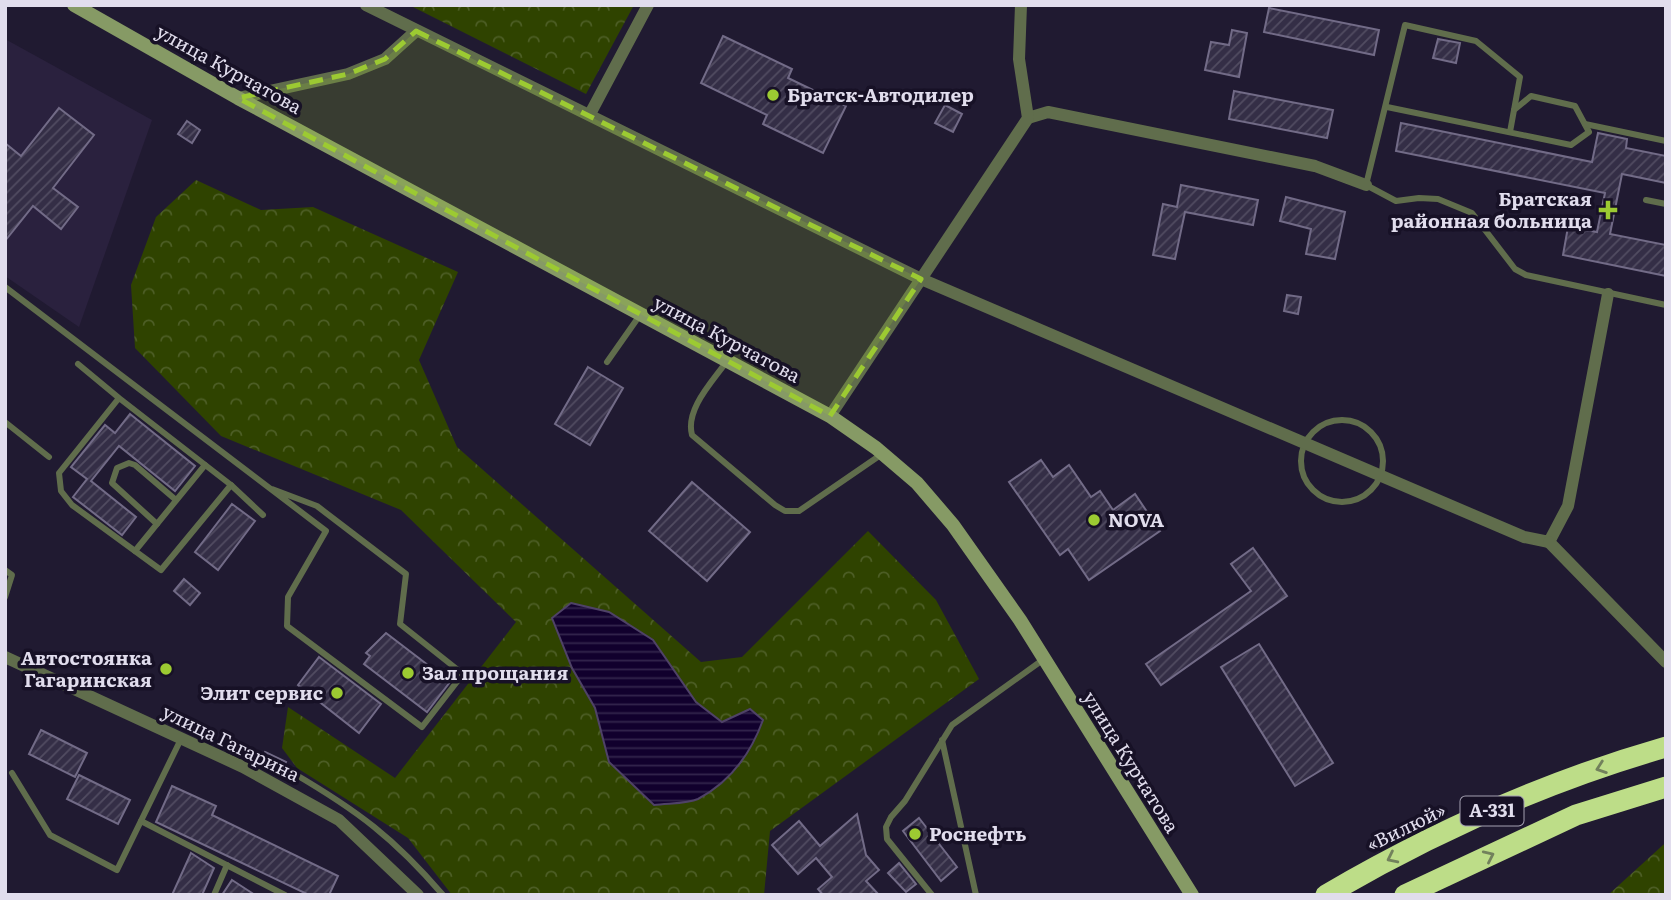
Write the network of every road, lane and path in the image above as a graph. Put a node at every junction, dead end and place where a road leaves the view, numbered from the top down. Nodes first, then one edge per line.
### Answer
1 (74, 5) edge
2 (366, 5) edge
3 (648, 5) edge
4 (1021, 5) edge
5 (416, 31) junction
6 (237, 98) junction
7 (1387, 107) junction
8 (1514, 110) junction
9 (590, 114) junction
10 (1028, 118) junction
11 (1585, 124) junction
12 (1510, 132) dead end
13 (1666, 141) edge
14 (1366, 185) junction
15 (1646, 200) dead end
16 (1666, 204) edge
17 (921, 279) junction
18 (5, 287) edge
19 (1608, 294) junction
20 (1666, 305) edge
21 (640, 314) junction
22 (727, 361) junction
23 (607, 362) dead end
24 (78, 364) dead end
25 (119, 398) junction
26 (830, 416) junction
27 (5, 422) edge
28 (1304, 445) junction
29 (882, 453) junction
30 (49, 457) dead end
31 (205, 465) junction
32 (1380, 478) junction
33 (231, 485) junction
34 (272, 489) junction
35 (176, 500) junction
36 (263, 515) dead end
37 (157, 524) junction
38 (1549, 542) junction
39 (135, 551) junction
40 (5, 570) edge
41 (5, 597) edge
42 (5, 657) edge
43 (1044, 659) junction
44 (1666, 662) edge
45 (181, 739) junction
46 (942, 740) junction
47 (1666, 747) edge
48 (12, 773) dead end
49 (293, 774) dead end
50 (1666, 787) edge
51 (141, 821) junction
52 (227, 865) junction
53 (1189, 892) edge
54 (1326, 893) edge
55 (214, 895) edge
56 (285, 895) edge
57 (418, 895) edge
58 (443, 895) edge
59 (932, 895) edge
60 (976, 895) edge
61 (1200, 895) edge
62 (1405, 895) edge

1 - 6 main road, улица Курчатова
2 - 5 street
3 - 9 street
4 - 10 street
5 - 6 street
5 - 9 street
6 - 21 main road, улица Курчатова
7 - 8 lane
7 - 11 lane
7 - 14 lane
8 - 11 lane
8 - 12 lane
9 - 17 street
10 - 14 street
10 - 17 street
11 - 13 lane
14 - 19 lane
15 - 16 lane
17 - 26 street
17 - 28 street
18 - 34 lane
19 - 20 lane
19 - 38 street
21 - 22 main road, улица Курчатова
21 - 23 lane
22 - 26 main road, улица Курчатова
22 - 29 lane
24 - 25 lane
25 - 31 lane
25 - 39 lane
26 - 29 main road, улица Курчатова
27 - 30 lane
28 - 32 street
28 - 32 lane
28 - 32 lane
29 - 43 main road, улица Курчатова
31 - 33 lane
31 - 35 lane
32 - 38 street
33 - 36 lane
33 - 39 lane
34 - 34 lane
35 - 37 lane
35 - 37 lane
37 - 39 lane
38 - 44 street
40 - 41 lane
42 - 45 street, улица Гагарина
43 - 46 lane
43 - 53 main road, улица Курчатова
45 - 51 lane
45 - 57 street, улица Гагарина
46 - 59 lane
46 - 60 lane
47 -> 54 highway, «Вилюй» / А-331
48 - 51 lane
49 - 58 lane
62 -> 50 highway, А-331
51 - 52 lane
52 - 55 lane
52 - 56 lane
53 - 61 main road

